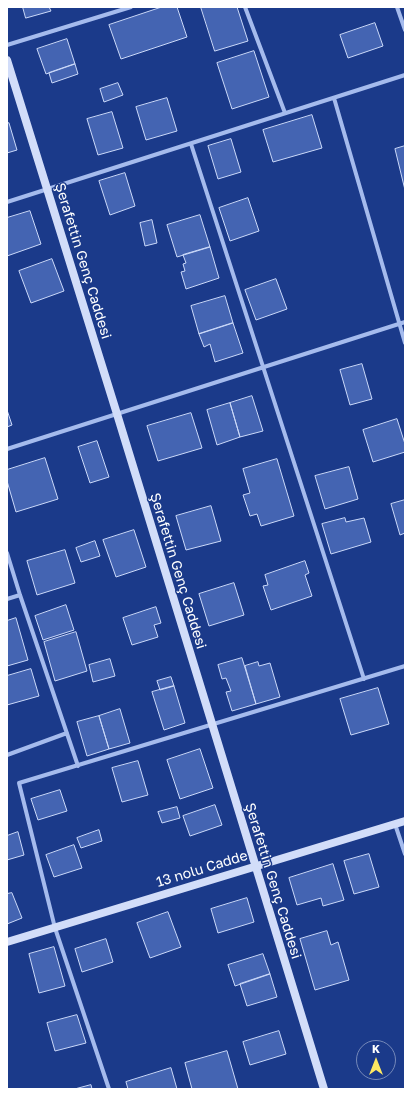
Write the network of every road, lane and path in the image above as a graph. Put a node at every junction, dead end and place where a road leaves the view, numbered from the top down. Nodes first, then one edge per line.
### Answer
1 (131, 7) edge
2 (245, 7) edge
3 (397, 7) edge
4 (405, 30) edge
5 (7, 45) edge
6 (7, 60) edge
7 (405, 75) edge
8 (334, 98) junction
9 (285, 113) junction
10 (190, 144) junction
11 (47, 189) junction
12 (7, 202) edge
13 (405, 322) edge
14 (399, 323) junction
15 (405, 343) edge
16 (263, 367) junction
17 (117, 414) junction
18 (7, 449) edge
19 (7, 553) edge
20 (20, 595) junction
21 (7, 599) edge
22 (405, 666) edge
23 (364, 679) junction
24 (212, 725) junction
25 (67, 733) junction
26 (7, 755) edge
27 (78, 766) junction
28 (405, 821) edge
29 (395, 824) junction
30 (405, 854) edge
31 (255, 867) junction
32 (55, 928) junction
33 (7, 942) edge
34 (109, 1089) edge
35 (324, 1089) edge

1 - 5 street
2 - 9 street
3 - 4 street
6 - 11 street, Şerafettin Genç Caddesi
7 - 8 street
8 - 9 street
8 - 14 street
9 - 10 street
10 - 11 street
10 - 16 street
11 - 12 street
11 - 17 street, Şerafettin Genç Caddesi
13 - 14 street
14 - 15 street
14 - 16 street
16 - 17 street
16 - 23 street
17 - 18 street
17 - 24 street, Şerafettin Genç Caddesi
19 - 20 street
20 - 21 street
20 - 25 street
22 - 23 street
23 - 24 street
24 - 27 street
24 - 31 street, Şerafettin Genç Caddesi
25 - 26 street
25 - 27 street
27 - 32 street
28 - 29 street, 13 nolu Cadde
29 - 30 street
29 - 31 street, 13 nolu Cadde
31 - 32 street, 13 nolu Cadde
31 - 35 street, Şerafettin Genç Caddesi
32 - 33 street, 13 nolu Cadde
32 - 34 street

